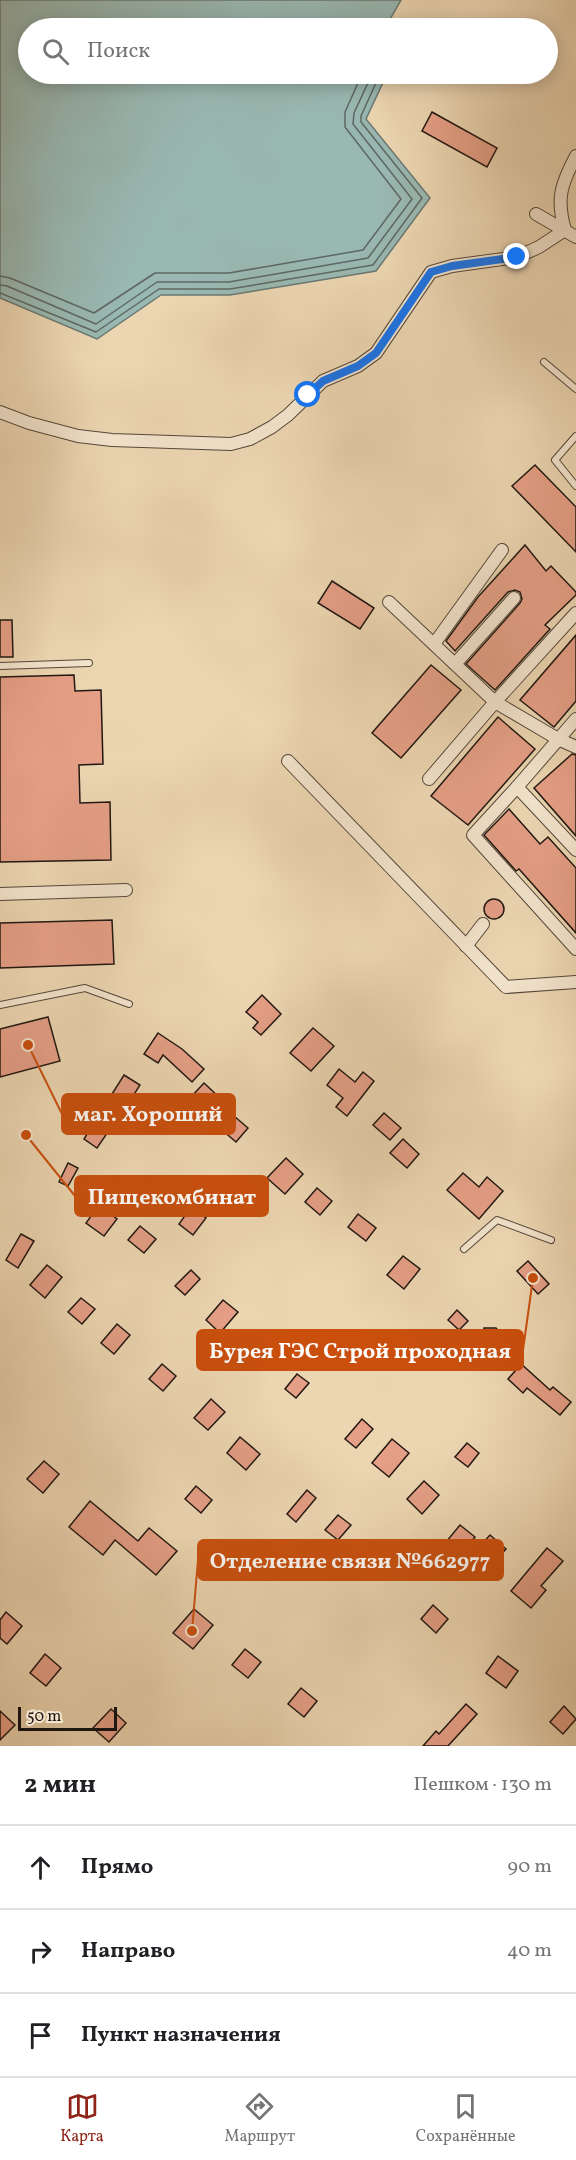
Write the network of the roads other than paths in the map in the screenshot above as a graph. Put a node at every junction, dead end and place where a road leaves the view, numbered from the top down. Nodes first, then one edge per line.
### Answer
1 (576, 156) edge
2 (536, 214) dead end
3 (565, 230) junction
4 (576, 237) edge
5 (544, 362) dead end
6 (576, 389) edge
7 (0, 412) edge
8 (576, 436) edge
9 (576, 486) edge
10 (502, 550) dead end
11 (514, 598) dead end
12 (389, 602) dead end
13 (576, 613) edge
14 (434, 644) junction
15 (89, 663) dead end
16 (455, 664) junction
17 (0, 666) edge
18 (495, 702) junction
19 (576, 719) edge
20 (558, 739) junction
21 (576, 747) edge
22 (288, 761) dead end
23 (429, 779) dead end
24 (517, 787) junction
25 (576, 850) edge
26 (126, 890) dead end
27 (0, 894) edge
28 (483, 924) dead end
29 (466, 946) junction
30 (576, 949) edge
31 (576, 982) edge
32 (129, 1004) dead end
33 (0, 1005) edge
34 (551, 1240) dead end
35 (464, 1250) dead end

1 - 3 street
2 - 3 street
3 - 4 street
3 - 7 street
5 - 6 lane
8 - 9 lane
10 - 14 street
11 - 16 street
12 - 14 street
13 - 18 street
14 - 16 street
15 - 17 lane
16 - 18 street
18 - 20 street
18 - 23 street
19 - 20 street
20 - 21 street
20 - 24 street
22 - 29 street
24 - 25 street
24 - 30 street
26 - 27 street
28 - 29 street
29 - 31 street
32 - 33 lane
34 - 35 lane

